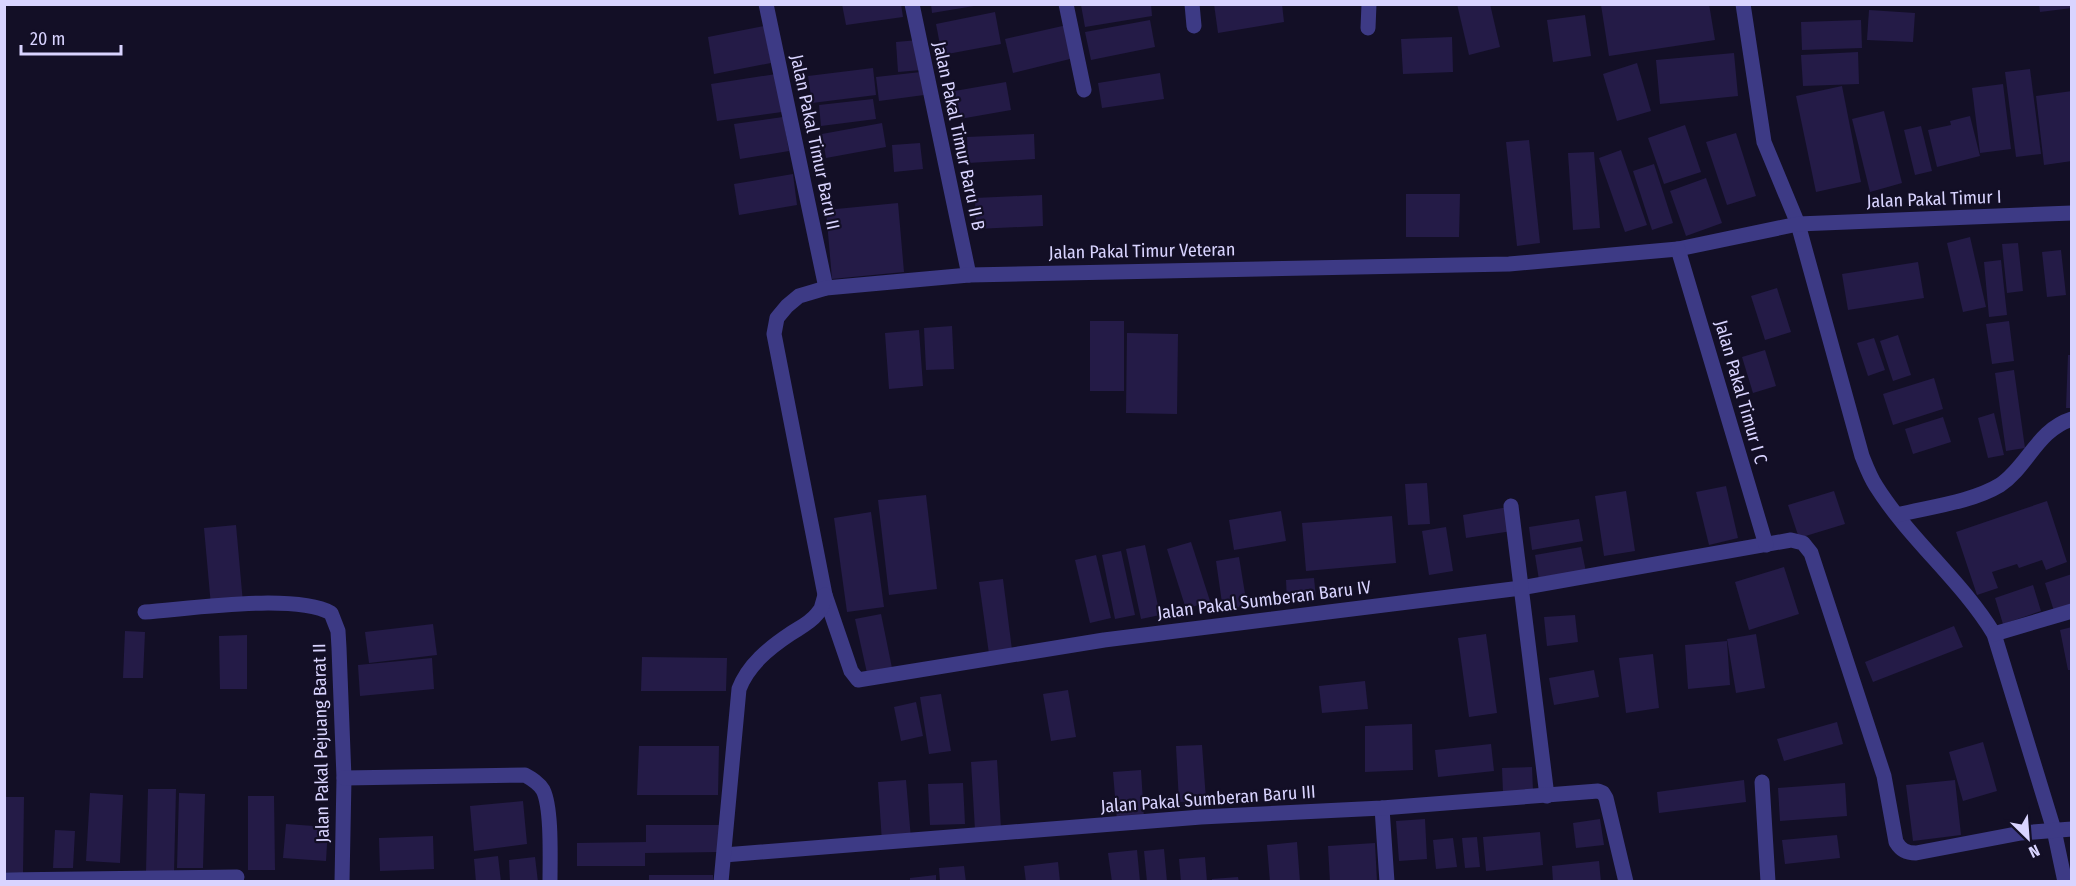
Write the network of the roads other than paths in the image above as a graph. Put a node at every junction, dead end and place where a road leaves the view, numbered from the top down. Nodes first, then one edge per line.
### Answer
1 (766, 4) edge
2 (912, 4) edge
3 (1066, 4) edge
4 (1192, 4) edge
5 (1369, 4) edge
6 (1743, 4) edge
7 (1194, 26) dead end
8 (1368, 28) dead end
9 (1084, 90) dead end
10 (2072, 213) edge
11 (1798, 224) junction
12 (1678, 249) junction
13 (969, 275) junction
14 (826, 288) junction
15 (2072, 419) edge
16 (1510, 506) dead end
17 (1897, 515) junction
18 (1766, 545) junction
19 (1521, 588) junction
20 (825, 595) junction
21 (2072, 610) edge
22 (144, 612) dead end
23 (1994, 634) junction
24 (344, 778) junction
25 (1762, 782) dead end
26 (1547, 796) junction
27 (1382, 808) junction
28 (2072, 829) edge
29 (2054, 830) junction
30 (724, 855) junction
31 (237, 877) dead end
32 (4, 880) edge
33 (342, 882) edge
34 (550, 882) edge
35 (722, 882) edge
36 (1387, 882) edge
37 (1626, 882) edge
38 (1768, 882) edge
39 (2065, 882) edge

1 - 14 street, Jalan Pakal Timur Baru II
2 - 13 street, Jalan Pakal Timur Baru II B
3 - 9 street
4 - 7 street
5 - 8 street
6 - 11 street
10 - 11 street, Jalan Pakal Timur I
11 - 12 street, Jalan Pakal Timur Veteran
11 - 17 street
12 - 13 street, Jalan Pakal Timur Veteran
12 - 18 street, Jalan Pakal Timur I C
13 - 14 street, Jalan Pakal Timur Veteran
14 - 20 street, Jalan Pakal Timur Veteran
15 - 17 street
16 - 19 street
17 - 23 street
18 - 19 street, Jalan Pakal Sumberan Baru IV
18 - 29 street, Jalan Pakal Sumberan Baru IV
19 - 20 street, Jalan Pakal Sumberan Baru IV
19 - 26 street
20 - 30 street
21 - 23 street
22 - 24 street, Jalan Pakal Pejuang Barat II
23 - 29 street
24 - 33 street, Jalan Pakal Pejuang Barat II
24 - 34 street
25 - 38 street
26 - 27 street, Jalan Pakal Sumberan Baru III
26 - 37 street, Jalan Pakal Sumberan Baru III
27 - 30 street, Jalan Pakal Sumberan Baru III
27 - 36 street
28 - 29 street
29 - 39 street
30 - 35 street
31 - 32 street

